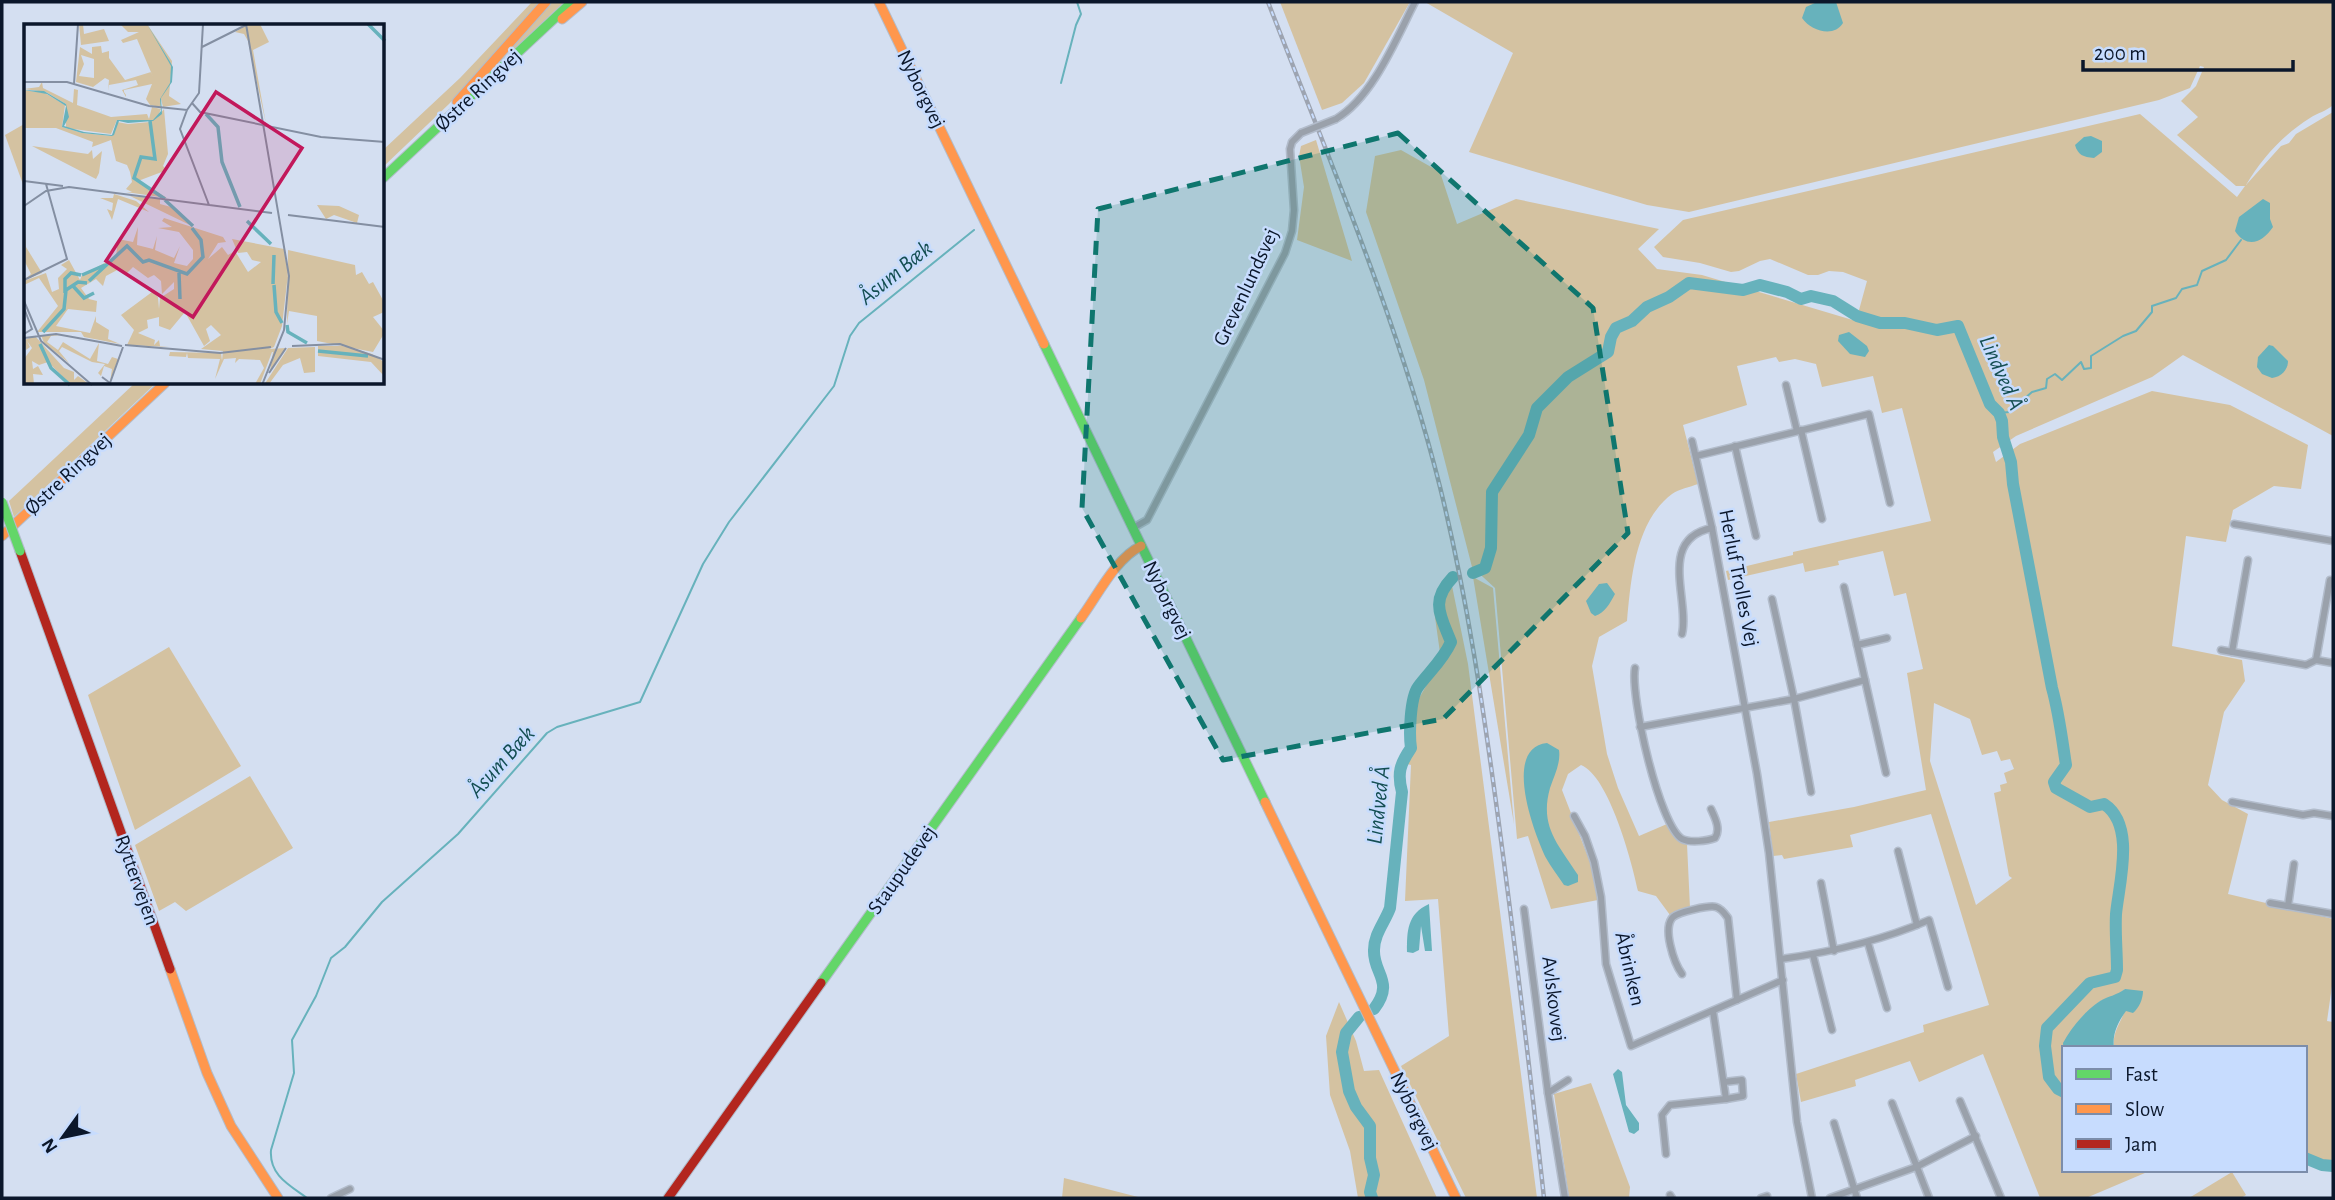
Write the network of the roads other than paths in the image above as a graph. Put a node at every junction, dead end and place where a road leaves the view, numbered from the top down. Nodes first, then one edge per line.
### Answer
1 (547, 2) edge
2 (572, 2) edge
3 (582, 2) edge
4 (879, 2) edge
5 (1415, 2) edge
6 (526, 45) junction
7 (425, 139) junction
8 (385, 176) edge
9 (162, 385) edge
10 (1786, 385) dead end
11 (1799, 431) junction
12 (1692, 441) dead end
13 (1735, 446) junction
14 (1696, 456) junction
15 (2, 502) edge
16 (1890, 503) dead end
17 (1822, 519) dead end
18 (2234, 524) dead end
19 (1133, 528) junction
20 (1712, 528) junction
21 (2, 536) edge
22 (1756, 536) dead end
23 (2333, 541) edge
24 (1141, 546) junction
25 (2248, 560) dead end
26 (2330, 580) dead end
27 (1844, 587) dead end
28 (1772, 599) dead end
29 (1682, 634) dead end
30 (1887, 638) dead end
31 (1857, 645) junction
32 (2221, 650) dead end
33 (2232, 652) junction
34 (2316, 660) junction
35 (2333, 663) edge
36 (1635, 668) dead end
37 (1865, 681) junction
38 (1794, 699) junction
39 (1746, 708) junction
40 (1640, 727) junction
41 (1886, 773) dead end
42 (1811, 792) dead end
43 (2232, 803) dead end
44 (1711, 809) dead end
45 (1574, 816) dead end
46 (2333, 816) edge
47 (1898, 851) dead end
48 (2294, 864) dead end
49 (1821, 883) dead end
50 (2270, 903) dead end
51 (2288, 906) junction
52 (1524, 909) dead end
53 (2333, 914) edge
54 (1917, 925) junction
55 (1868, 943) junction
56 (1833, 951) junction
57 (1813, 955) junction
58 (1781, 959) junction
59 (1682, 974) dead end
60 (1783, 980) junction
61 (1948, 987) dead end
62 (1737, 1000) junction
63 (1887, 1008) dead end
64 (1713, 1011) junction
65 (1832, 1030) dead end
66 (1567, 1080) dead end
67 (1724, 1082) junction
68 (1548, 1093) junction
69 (1726, 1099) junction
70 (1960, 1101) dead end
71 (1892, 1103) dead end
72 (1835, 1123) dead end
73 (1976, 1136) junction
74 (1666, 1154) dead end
75 (1916, 1167) junction
76 (350, 1189) dead end
77 (1855, 1195) edge
78 (278, 1198) edge
79 (331, 1198) edge
80 (668, 1198) edge
81 (1456, 1198) edge
82 (1565, 1198) edge
83 (1812, 1198) edge
84 (1830, 1198) edge
85 (1929, 1198) edge
86 (2001, 1198) edge

1 - 7 main road
2 - 6 main road, Østre Ringvej
3 - 6 main road
4 - 19 main road, Nyborgvej
5 - 19 street, Grevenlundsvej, bridge
6 - 7 main road, Østre Ringvej
7 - 8 main road, Østre Ringvej
9 - 21 main road, Østre Ringvej
10 - 11 street
11 - 13 street
11 - 16 street
11 - 17 street
12 - 14 street, Herluf Trolles Vej
13 - 14 street
13 - 22 street, Herluf Trolles Vej
14 - 20 street, Herluf Trolles Vej
15 - 78 main road, Ryttervejen, bridge
18 - 23 street
19 - 24 main road, Nyborgvej
20 - 29 street
20 - 39 street, Herluf Trolles Vej
24 - 80 main road, Staupudevej
24 - 81 main road, Nyborgvej
25 - 33 street
26 - 34 street
27 - 31 street
28 - 38 street, Herluf Trolles Vej
30 - 31 street
31 - 37 street
32 - 33 street
33 - 34 street
34 - 35 street
36 - 40 street
37 - 38 street
37 - 41 street
38 - 39 street
38 - 42 street, Herluf Trolles Vej
39 - 40 street
39 - 58 street, Herluf Trolles Vej
40 - 44 street
43 - 46 street
45 - 64 street, Åbrinken
47 - 54 street
48 - 51 street
49 - 56 street
50 - 51 street
51 - 53 street
52 - 68 street, Avlskovvej
54 - 55 street
54 - 61 street
55 - 56 street
55 - 63 street
56 - 57 street
57 - 58 street
57 - 65 street
58 - 60 street, Herluf Trolles Vej
59 - 62 street
60 - 62 street, Åbrinken
60 - 83 street, Herluf Trolles Vej
62 - 64 street, Åbrinken
64 - 67 street
66 - 68 street
67 - 69 street
67 - 69 street
68 - 82 street, Avlskovvej
69 - 74 street
70 - 73 street
71 - 75 street
72 - 77 street
73 - 75 street
73 - 86 street
75 - 77 street
75 - 85 street
76 - 79 street
77 - 84 street

